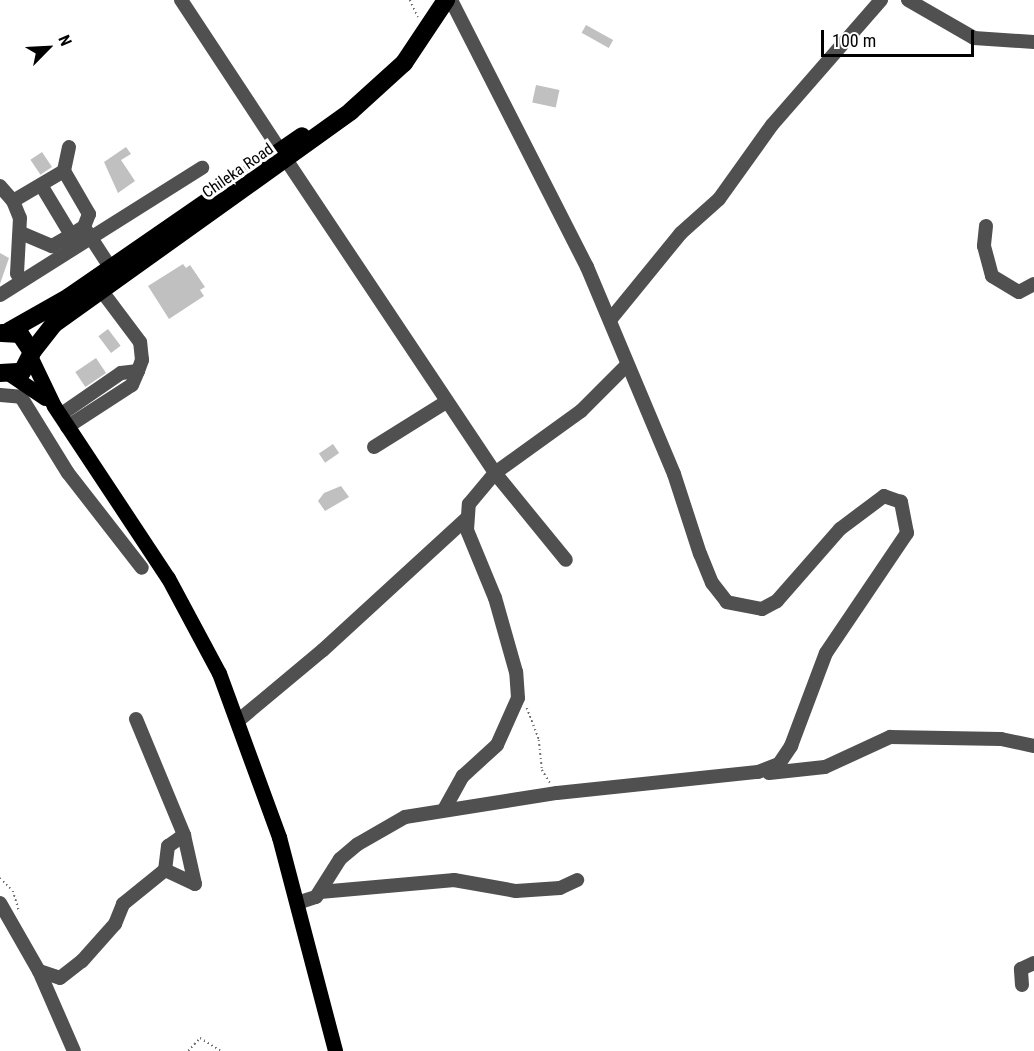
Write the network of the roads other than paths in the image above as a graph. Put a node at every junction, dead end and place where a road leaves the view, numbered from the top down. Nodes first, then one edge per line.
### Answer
1 (181, 0) edge
2 (433, 0) edge
3 (446, 0) edge
4 (451, 0) edge
5 (881, 0) edge
6 (908, 0) edge
7 (1034, 42) edge
8 (69, 147) dead end
9 (284, 155) junction
10 (202, 168) dead end
11 (64, 171) junction
12 (41, 185) junction
13 (0, 186) edge
14 (13, 201) junction
15 (986, 226) dead end
16 (84, 227) junction
17 (21, 233) junction
18 (71, 235) junction
19 (93, 240) junction
20 (110, 267) junction
21 (17, 274) dead end
22 (1034, 284) edge
23 (101, 290) junction
24 (0, 296) edge
25 (610, 320) junction
26 (4, 332) edge
27 (32, 355) junction
28 (627, 365) junction
29 (4, 375) edge
30 (0, 395) edge
31 (446, 402) junction
32 (60, 416) junction
33 (374, 447) dead end
34 (495, 473) junction
35 (466, 519) junction
36 (566, 560) dead end
37 (142, 568) dead end
38 (136, 719) dead end
39 (239, 720) junction
40 (1030, 741) edge
41 (758, 772) junction
42 (445, 808) junction
43 (184, 835) junction
44 (165, 870) junction
45 (577, 880) dead end
46 (320, 892) junction
47 (0, 903) edge
48 (297, 903) junction
49 (1034, 963) edge
50 (39, 971) junction
51 (1022, 985) dead end
52 (74, 1051) edge
53 (335, 1051) edge

1 - 9 street
2 - 9 highway
3 - 9 highway, Chileka Road
4 - 25 street
5 - 25 street
6 - 7 street
8 - 11 street
9 - 20 highway, Chileka Road
9 - 23 highway, Chileka Road
9 - 31 street
10 - 19 street
11 - 12 street
11 - 16 street
12 - 14 street
12 - 18 street
13 - 14 street
14 - 17 street
15 - 22 street
16 - 18 street
16 - 19 street
17 - 18 street
17 - 21 street
19 - 20 street
19 - 24 street
20 - 26 highway, Chileka Road
23 - 27 highway, Chileka Road
23 - 32 street
25 - 28 street
26 - 27 highway, Chileka Road
27 - 29 highway, Chileka Road
27 - 32 main road
28 - 34 street
28 - 41 street
29 - 32 main road
30 - 37 street
31 - 33 street
31 - 34 street
32 - 39 main road
34 - 35 street
34 - 36 street
35 - 39 street
35 - 42 street
38 - 43 street
39 - 48 main road
40 - 41 street
41 - 42 street
42 - 46 street
43 - 44 street
43 - 44 street
44 - 50 street
45 - 46 street
46 - 48 street
47 - 50 street
48 - 53 main road
49 - 51 street
50 - 52 street

